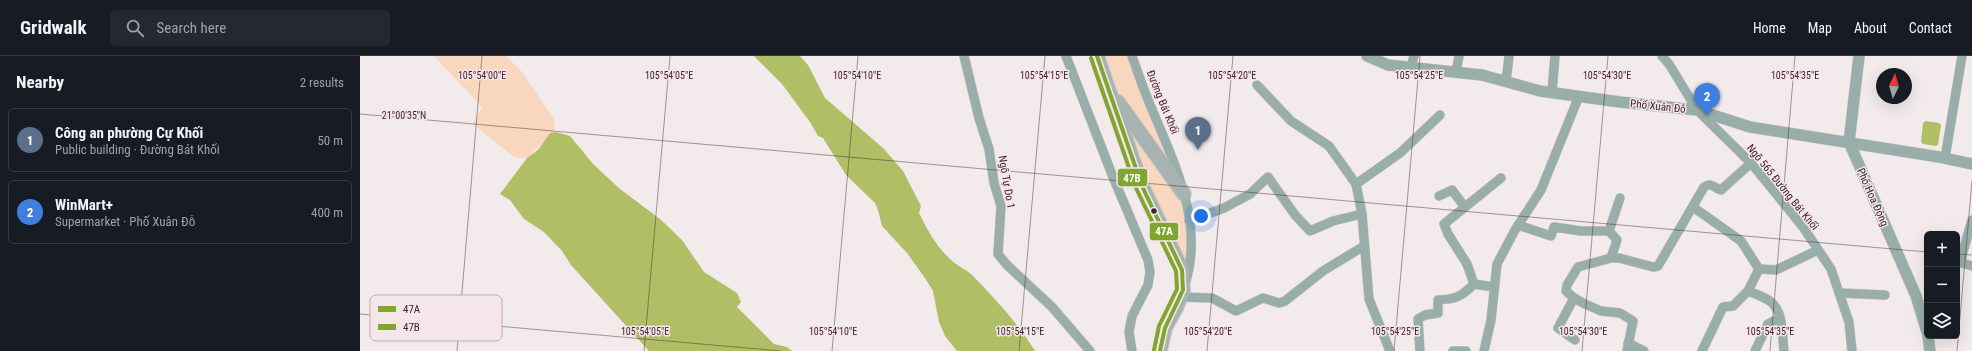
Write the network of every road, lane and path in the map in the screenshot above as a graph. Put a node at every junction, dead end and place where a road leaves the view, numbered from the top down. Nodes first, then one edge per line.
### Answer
1 (964, 56) edge
2 (1066, 56) edge
3 (1097, 56) edge
4 (1133, 56) edge
5 (1367, 56) edge
6 (1414, 56) edge
7 (1459, 56) edge
8 (1508, 56) edge
9 (1555, 56) edge
10 (1662, 56) edge
11 (1859, 56) edge
12 (1962, 56) edge
13 (1411, 68) junction
14 (1456, 72) junction
15 (1506, 82) junction
16 (1257, 85) dead end
17 (1110, 90) junction
18 (1552, 92) junction
19 (1579, 96) junction
20 (1697, 110) junction
21 (1440, 115) dead end
22 (1849, 142) junction
23 (1866, 145) junction
24 (1946, 158) junction
25 (1856, 159) junction
26 (1751, 163) junction
27 (1972, 164) edge
28 (1500, 178) dead end
29 (1356, 184) junction
30 (1184, 194) junction
31 (1439, 196) dead end
32 (1620, 198) dead end
33 (1464, 206) junction
34 (1693, 207) junction
35 (1362, 214) junction
36 (1972, 220) edge
37 (1189, 221) junction
38 (1518, 225) junction
39 (1609, 230) junction
40 (1364, 246) junction
41 (1818, 250) junction
42 (1611, 258) junction
43 (1960, 264) edge
44 (1972, 266) edge
45 (1759, 268) junction
46 (1474, 284) junction
47 (1494, 287) junction
48 (1748, 291) junction
49 (1839, 293) junction
50 (1884, 295) dead end
51 (1180, 297) junction
52 (1574, 298) junction
53 (1780, 318) junction
54 (1924, 322) edge
55 (1928, 339) edge
56 (1574, 340) dead end
57 (1628, 347) edge
58 (1090, 351) edge
59 (1132, 351) edge
60 (1160, 351) edge
61 (1390, 351) edge
62 (1420, 351) edge
63 (1453, 351) edge
64 (1466, 351) edge
65 (1484, 351) edge
66 (1644, 351) edge
67 (1702, 351) edge
68 (1755, 351) edge
69 (1784, 351) edge
70 (1852, 351) edge
71 (1930, 351) edge

1 - 58 street, Ngõ Tự Do 1
2 - 59 street
3 - 17 main road
4 - 30 street, Đường Bát Khối
5 - 13 street, Phố Xuân Đỗ
6 - 13 street
7 - 14 street
8 - 15 street
9 - 18 street
10 - 20 street, Ngõ 565 Đường Bát Khối
11 - 22 street, Phố Hoa Động
12 - 24 street
13 - 14 street, Phố Xuân Đỗ
14 - 15 street, Phố Xuân Đỗ
15 - 18 street, Phố Xuân Đỗ
16 - 29 street
17 - 30 main road
17 - 51 main road
18 - 19 street, Phố Xuân Đỗ
19 - 20 street, Phố Xuân Đỗ
19 - 38 street
20 - 22 street, Phố Xuân Đỗ
20 - 26 street, Ngõ 565 Đường Bát Khối
21 - 29 street
22 - 23 street, Phố Xuân Đỗ
22 - 25 street, Phố Hoa Động
23 - 24 street, Phố Xuân Đỗ
23 - 25 street
24 - 27 street, Phố Xuân Đỗ
25 - 54 street, Phố Hoa Động
26 - 34 street
26 - 41 street, Ngõ 565 Đường Bát Khối
28 - 33 street
29 - 35 street
30 - 37 street, Đường Bát Khối
31 - 33 street
32 - 39 street
33 - 46 street
34 - 42 street
34 - 45 street
35 - 37 street
35 - 40 street
36 - 43 street
37 - 51 street, Đường Bát Khối
38 - 39 street
38 - 47 street
39 - 42 street
40 - 51 street
40 - 61 street
41 - 45 street
41 - 49 street, Ngõ 565 Đường Bát Khối
42 - 52 street
43 - 44 street
45 - 48 street
46 - 47 street
46 - 62 street
47 - 65 street
48 - 53 street
48 - 67 street
49 - 50 street
49 - 70 street, Ngõ 565 Đường Bát Khối
51 - 60 main road
52 - 56 street
52 - 57 street
53 - 68 street
53 - 69 street
55 - 71 street
57 - 66 street
63 - 64 street

